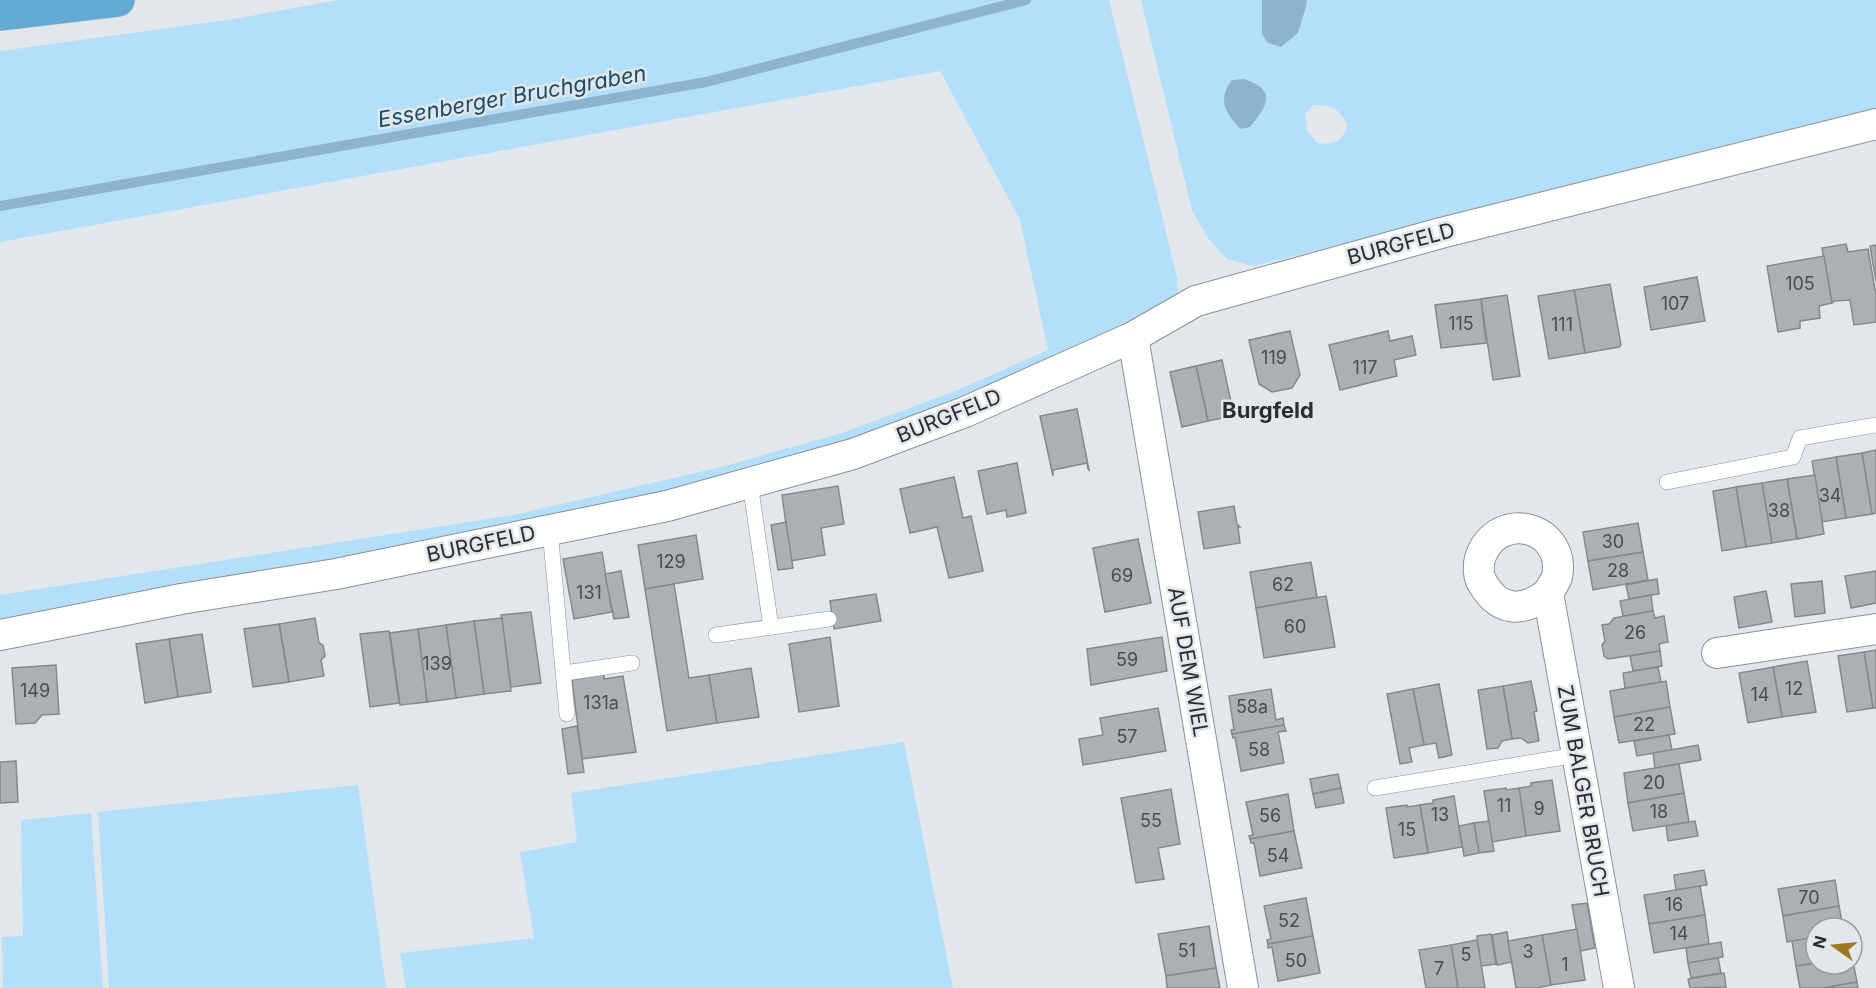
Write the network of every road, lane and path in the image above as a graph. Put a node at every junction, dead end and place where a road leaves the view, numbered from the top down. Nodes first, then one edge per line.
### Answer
1 (118, 0) edge
2 (0, 14) edge
3 (1876, 124) edge
4 (1133, 337) junction
5 (1876, 425) edge
6 (1667, 482) dead end
7 (750, 483) junction
8 (550, 530) junction
9 (1548, 593) dead end
10 (829, 619) dead end
11 (771, 627) junction
12 (1876, 629) edge
13 (0, 635) edge
14 (716, 635) dead end
15 (1718, 652) dead end
16 (632, 663) dead end
17 (565, 673) junction
18 (567, 714) dead end
19 (1577, 755) junction
20 (1375, 788) dead end
21 (1243, 988) edge
22 (1619, 988) edge

1 - 2 highway
3 - 4 street, BURGFELD
4 - 7 street, BURGFELD
4 - 21 street, AUF DEM WIEL
5 - 6 lane
7 - 8 street, BURGFELD
7 - 11 lane
8 - 13 street, BURGFELD
8 - 17 lane
9 - 19 street, ZUM BALGER BRUCH
10 - 11 lane
11 - 14 lane
12 - 15 street
16 - 17 lane
17 - 18 lane
19 - 20 lane
19 - 22 street, ZUM BALGER BRUCH

